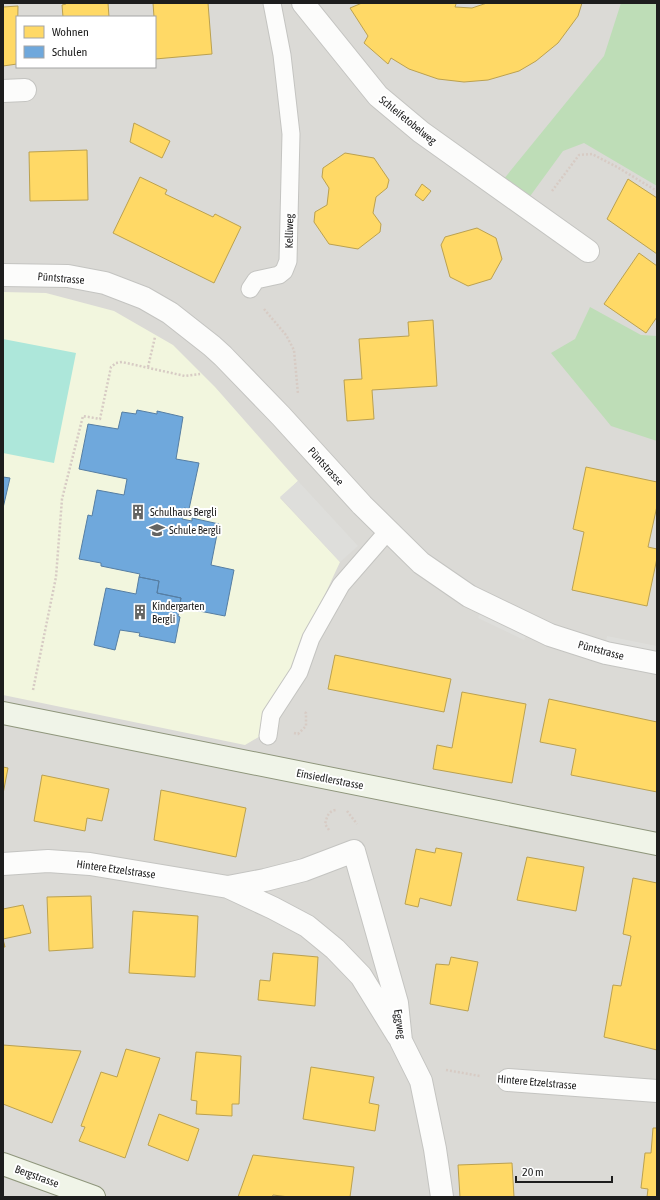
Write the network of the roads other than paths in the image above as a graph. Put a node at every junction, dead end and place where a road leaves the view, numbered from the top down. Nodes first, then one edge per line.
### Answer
1 (272, 3) edge
2 (303, 3) edge
3 (25, 90) dead end
4 (3, 91) edge
5 (588, 251) dead end
6 (3, 275) edge
7 (250, 289) road end
8 (388, 531) junction
9 (657, 663) edge
10 (3, 713) edge
11 (268, 736) dead end
12 (657, 844) edge
13 (354, 851) joint
14 (3, 864) edge
15 (228, 887) junction
16 (401, 1041) junction
17 (508, 1080) road end
18 (657, 1091) edge
19 (3, 1164) edge
20 (94, 1197) edge
21 (442, 1197) edge

1 - 7 lane, Kelliweg
2 - 5 street, Schleifetobelweg
3 - 4 street
6 - 8 street, Püntstrasse
8 - 9 street, Püntstrasse
8 - 11 lane
10 - 12 main road, Einsiedlerstrasse
13 - 15 street, Hintere Etzelstrasse
13 - 16 street, Eggweg
14 - 15 street, Hintere Etzelstrasse
15 - 16 street, Hintere Etzelstrasse
16 - 21 street, Eggweg
17 - 18 street, Hintere Etzelstrasse
19 - 20 main road, Bergstrasse

